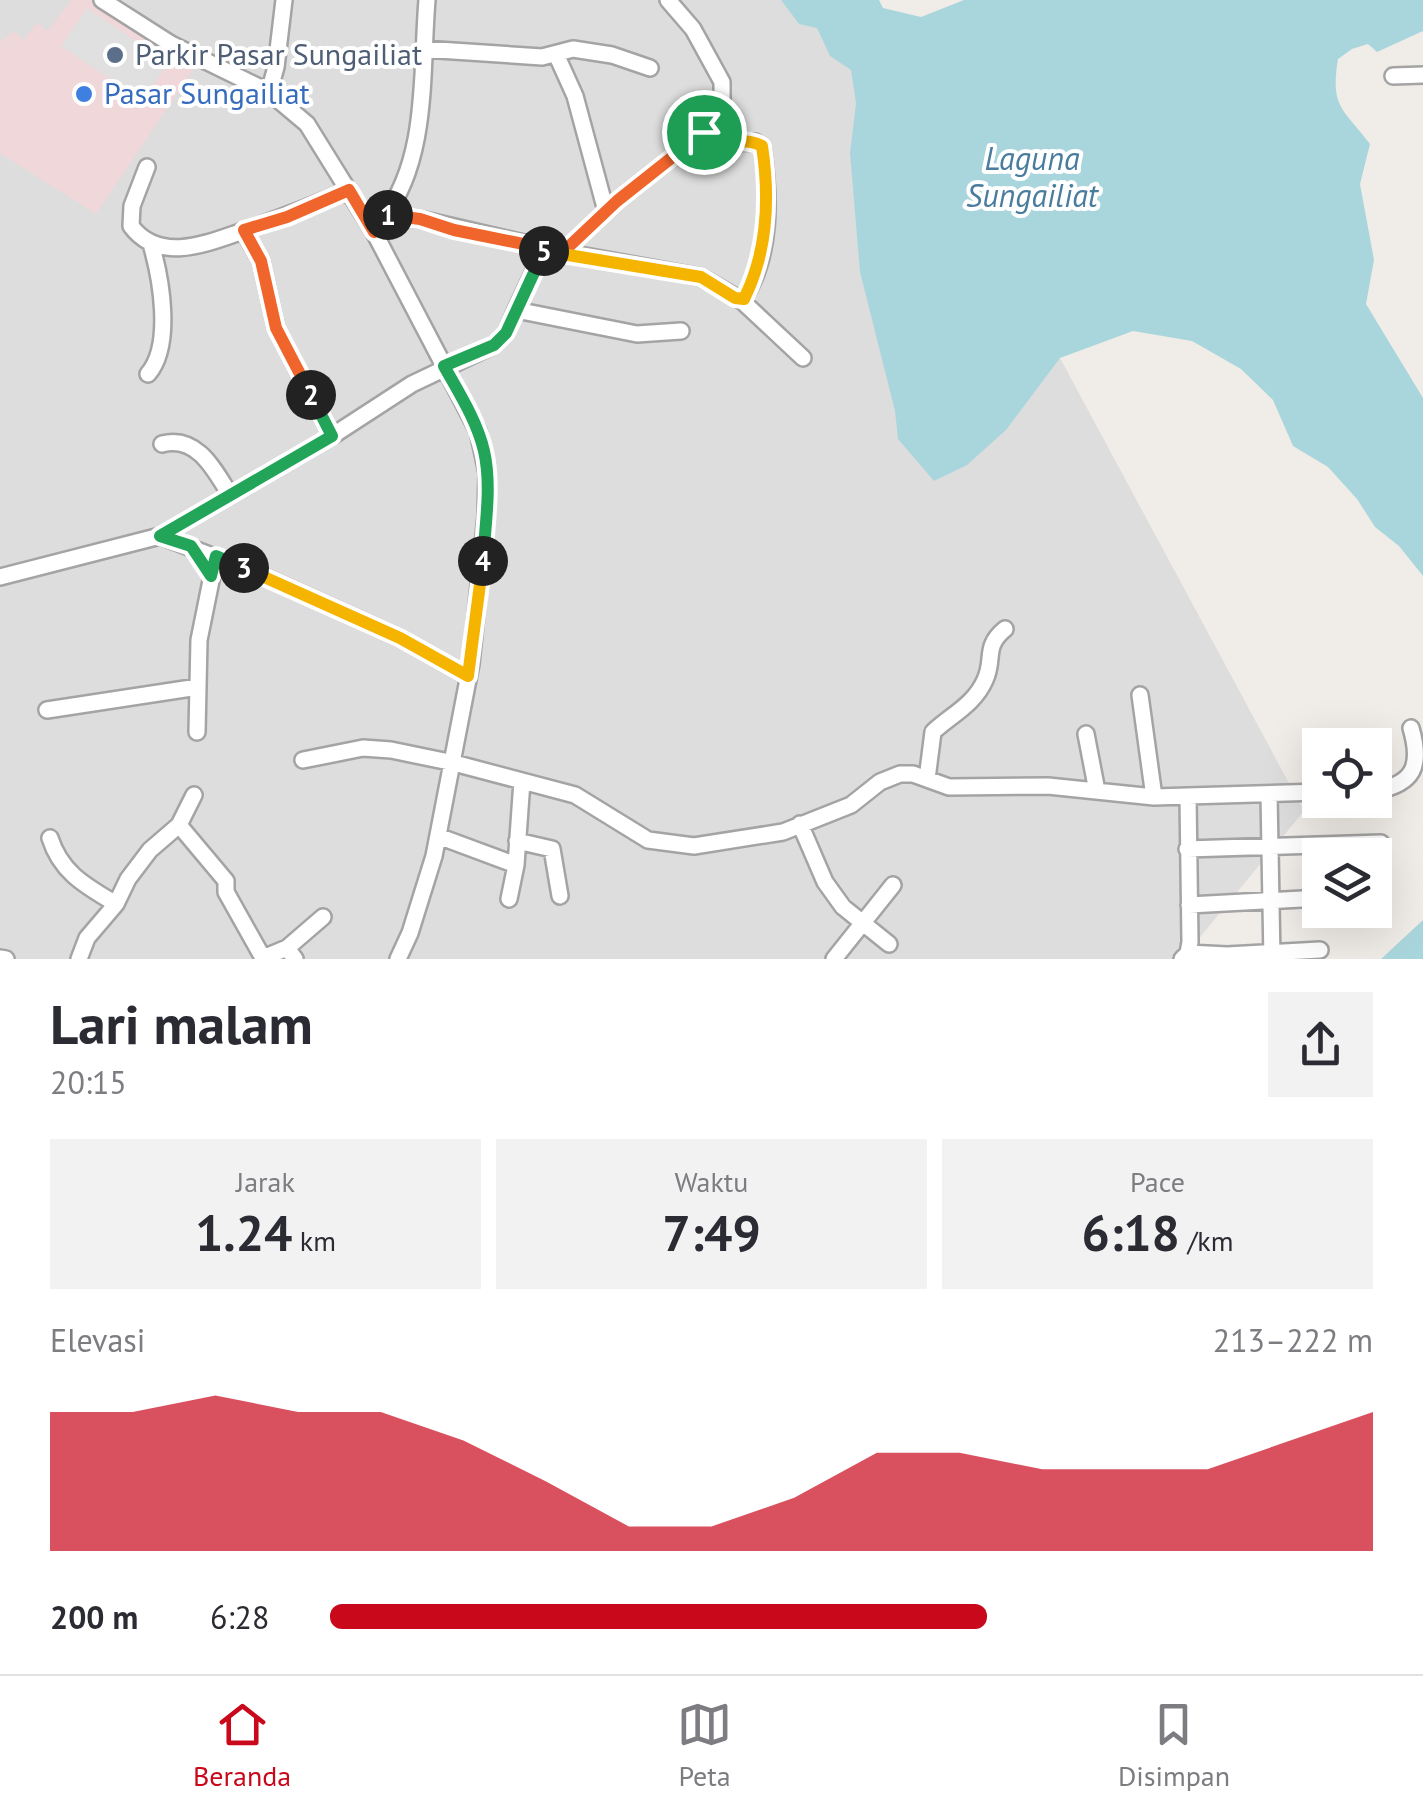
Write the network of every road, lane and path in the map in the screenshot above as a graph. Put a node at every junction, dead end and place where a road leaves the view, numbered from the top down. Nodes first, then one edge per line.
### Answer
1 (102, 0) edge
2 (284, 0) edge
3 (427, 0) edge
4 (668, 0) edge
5 (423, 49) junction
6 (556, 54) junction
7 (650, 68) dead end
8 (1423, 75) edge
9 (1393, 76) dead end
10 (273, 79) junction
11 (709, 125) junction
12 (147, 167) dead end
13 (349, 190) junction
14 (606, 212) junction
15 (385, 215) junction
16 (244, 230) junction
17 (374, 232) junction
18 (151, 244) junction
19 (545, 248) junction
20 (563, 252) junction
21 (742, 300) junction
22 (516, 310) junction
23 (681, 330) dead end
24 (804, 358) dead end
25 (444, 366) junction
26 (148, 374) dead end
27 (332, 436) junction
28 (162, 444) dead end
29 (230, 495) junction
30 (166, 531) junction
31 (191, 546) junction
32 (216, 556) junction
33 (211, 576) junction
34 (0, 577) edge
35 (1005, 629) dead end
36 (469, 670) junction
37 (198, 687) junction
38 (1140, 695) dead end
39 (47, 710) dead end
40 (1411, 728) dead end
41 (196, 732) dead end
42 (1086, 734) dead end
43 (303, 760) dead end
44 (454, 763) junction
45 (927, 779) junction
46 (522, 782) junction
47 (1392, 788) edge
48 (1097, 790) junction
49 (1302, 793) edge
50 (1269, 794) junction
51 (194, 795) dead end
52 (1188, 796) junction
53 (1154, 797) junction
54 (800, 824) junction
55 (179, 825) junction
56 (438, 836) junction
57 (50, 838) dead end
58 (518, 841) junction
59 (1302, 845) edge
60 (1270, 846) junction
61 (1187, 849) junction
62 (516, 864) junction
63 (893, 885) dead end
64 (560, 896) dead end
65 (509, 899) dead end
66 (1302, 899) edge
67 (1270, 901) junction
68 (116, 904) junction
69 (1189, 906) junction
70 (323, 917) dead end
71 (864, 924) junction
72 (889, 944) dead end
73 (1320, 950) dead end
74 (291, 953) edge
75 (1272, 955) edge
76 (1191, 956) edge
77 (79, 959) edge
78 (263, 959) edge
79 (398, 959) edge
80 (834, 959) edge

1 - 10 street
2 - 10 street
3 - 5 street
4 - 11 street
5 - 6 street
5 - 15 street
6 - 7 street
6 - 14 street
8 - 9 street
10 - 13 street
11 - 14 street
11 - 21 street
12 - 18 street
13 - 16 street
13 - 17 street
14 - 20 street
15 - 17 street
15 - 19 street
16 - 18 street
16 - 27 street
17 - 25 street
18 - 26 street
19 - 20 street
19 - 22 street
20 - 21 street
21 - 24 street
22 - 23 street
22 - 25 street
25 - 27 street
25 - 36 street
27 - 29 street
28 - 29 street
29 - 30 street
30 - 31 street
30 - 34 street
31 - 32 street
31 - 33 street
32 - 33 street
32 - 36 street
33 - 37 street
35 - 45 street
36 - 44 street
37 - 39 street
37 - 41 street
38 - 53 street
40 - 47 street
42 - 48 street
43 - 44 street
44 - 46 street
44 - 56 street
45 - 48 street
45 - 54 street
46 - 54 street
46 - 58 street
48 - 53 street
49 - 50 street
50 - 52 street
50 - 60 street
51 - 55 street
52 - 53 street
52 - 61 street
54 - 71 street
55 - 68 street
55 - 78 street
56 - 62 street
56 - 79 street
57 - 68 street
58 - 62 street
58 - 64 street
59 - 60 street
60 - 61 street
60 - 67 street
61 - 69 street
62 - 65 street
63 - 71 street
66 - 67 street
67 - 69 street
67 - 75 street
68 - 77 street
69 - 76 street
70 - 74 street
71 - 72 street
71 - 80 street
73 - 75 street
74 - 78 street
75 - 76 street

